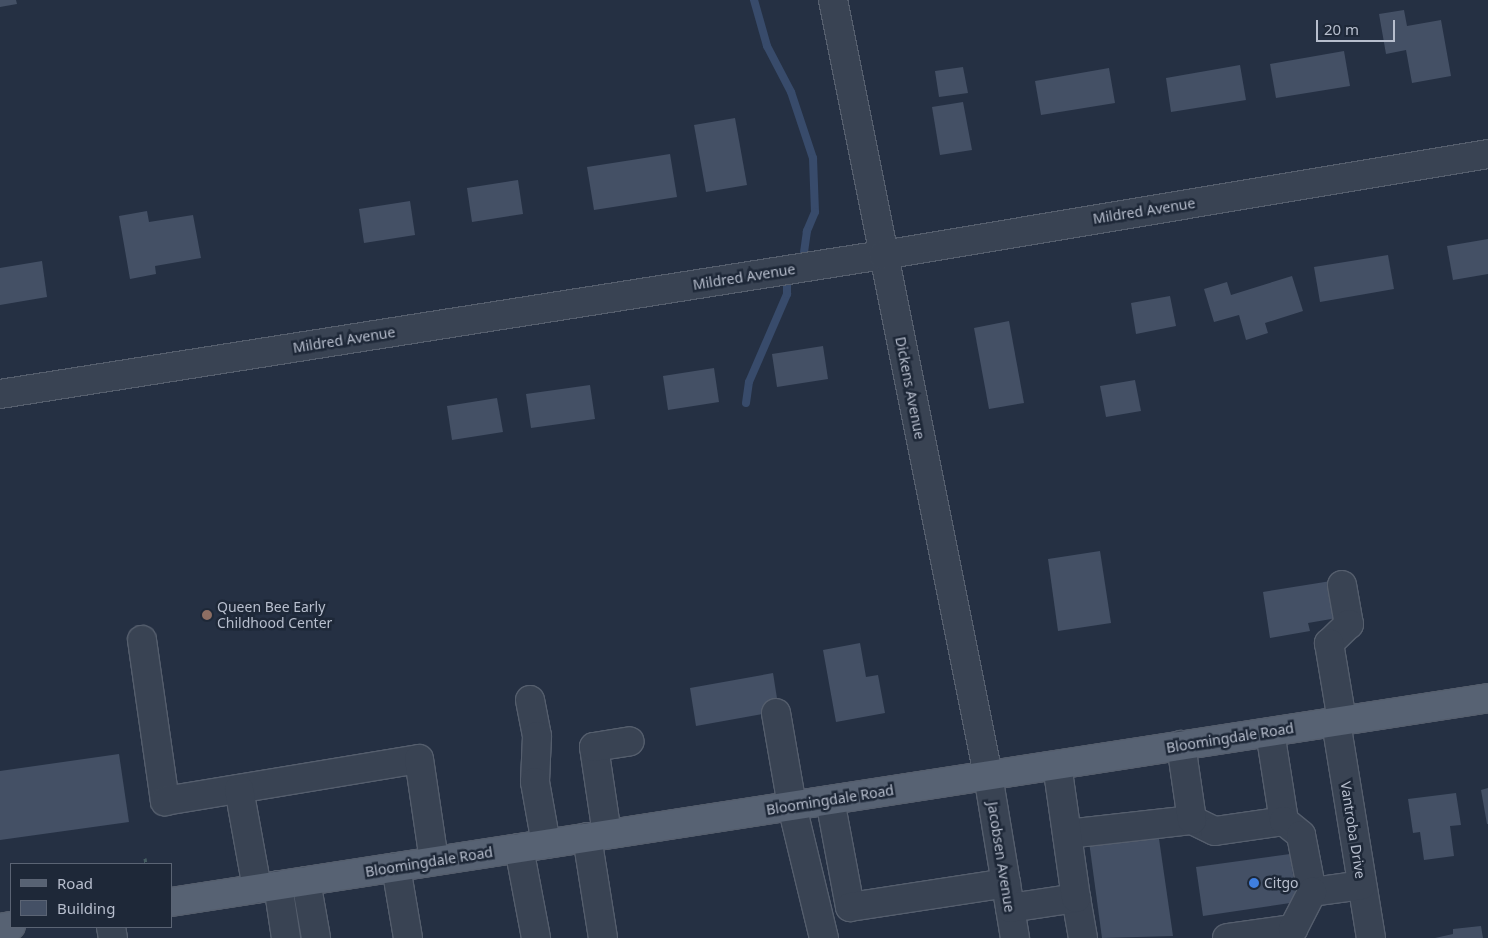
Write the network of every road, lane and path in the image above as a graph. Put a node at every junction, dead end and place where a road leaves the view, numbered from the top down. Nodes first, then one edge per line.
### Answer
1 (833, 0) edge
2 (1488, 154) edge
3 (883, 255) junction
4 (0, 394) edge
5 (1342, 585) dead end
6 (142, 640) dead end
7 (1488, 698) edge
8 (530, 700) dead end
9 (776, 713) dead end
10 (1339, 721) junction
11 (1270, 732) junction
12 (630, 742) dead end
13 (1181, 745) junction
14 (1057, 765) junction
15 (988, 775) junction
16 (239, 789) junction
17 (830, 800) junction
18 (792, 806) junction
19 (1192, 820) junction
20 (1284, 821) junction
21 (1068, 834) junction
22 (597, 836) junction
23 (546, 844) junction
24 (519, 848) junction
25 (145, 858) dead end
26 (434, 861) junction
27 (146, 863) edge
28 (396, 867) junction
29 (306, 881) junction
30 (1362, 885) junction
31 (267, 887) junction
32 (1312, 892) junction
33 (1008, 895) junction
34 (1076, 898) junction
35 (172, 902) edge
36 (286, 938) edge
37 (316, 938) edge
38 (408, 938) edge
39 (536, 938) edge
40 (603, 938) edge
41 (824, 938) edge
42 (1015, 938) edge
43 (1083, 938) edge
44 (1227, 938) edge
45 (1370, 938) edge

1 - 3 street, Dickens Avenue
2 - 3 street, Mildred Avenue
3 - 4 street, Mildred Avenue
3 - 15 street, Dickens Avenue
5 - 10 street, Vantroba Drive
6 - 16 street
7 - 10 main road, Bloomingdale Road
8 - 23 street
9 - 18 street
10 - 11 main road, Bloomingdale Road
10 - 30 street, Vantroba Drive
11 - 13 main road, Bloomingdale Road
11 - 20 street
12 - 22 street
13 - 14 main road, Bloomingdale Road
13 - 19 street
14 - 15 main road, Bloomingdale Road
14 - 21 street
15 - 17 main road, Bloomingdale Road
15 - 33 street, Jacobsen Avenue
16 - 26 street
16 - 31 street
17 - 18 main road, Bloomingdale Road
17 - 33 street
18 - 22 main road, Bloomingdale Road
18 - 41 street
19 - 20 street
19 - 21 street
20 - 32 street
21 - 34 street
22 - 23 main road, Bloomingdale Road
22 - 40 street
23 - 24 main road, Bloomingdale Road
24 - 26 main road, Bloomingdale Road
24 - 39 street
25 - 27 path
26 - 28 main road, Bloomingdale Road
28 - 29 main road, Bloomingdale Road
28 - 38 street
29 - 31 main road, Bloomingdale Road
29 - 37 street
30 - 32 street
30 - 45 street, Vantroba Drive
31 - 35 main road, Bloomingdale Road
31 - 36 street
32 - 44 street
33 - 34 street
33 - 42 street, Jacobsen Avenue
34 - 43 street

